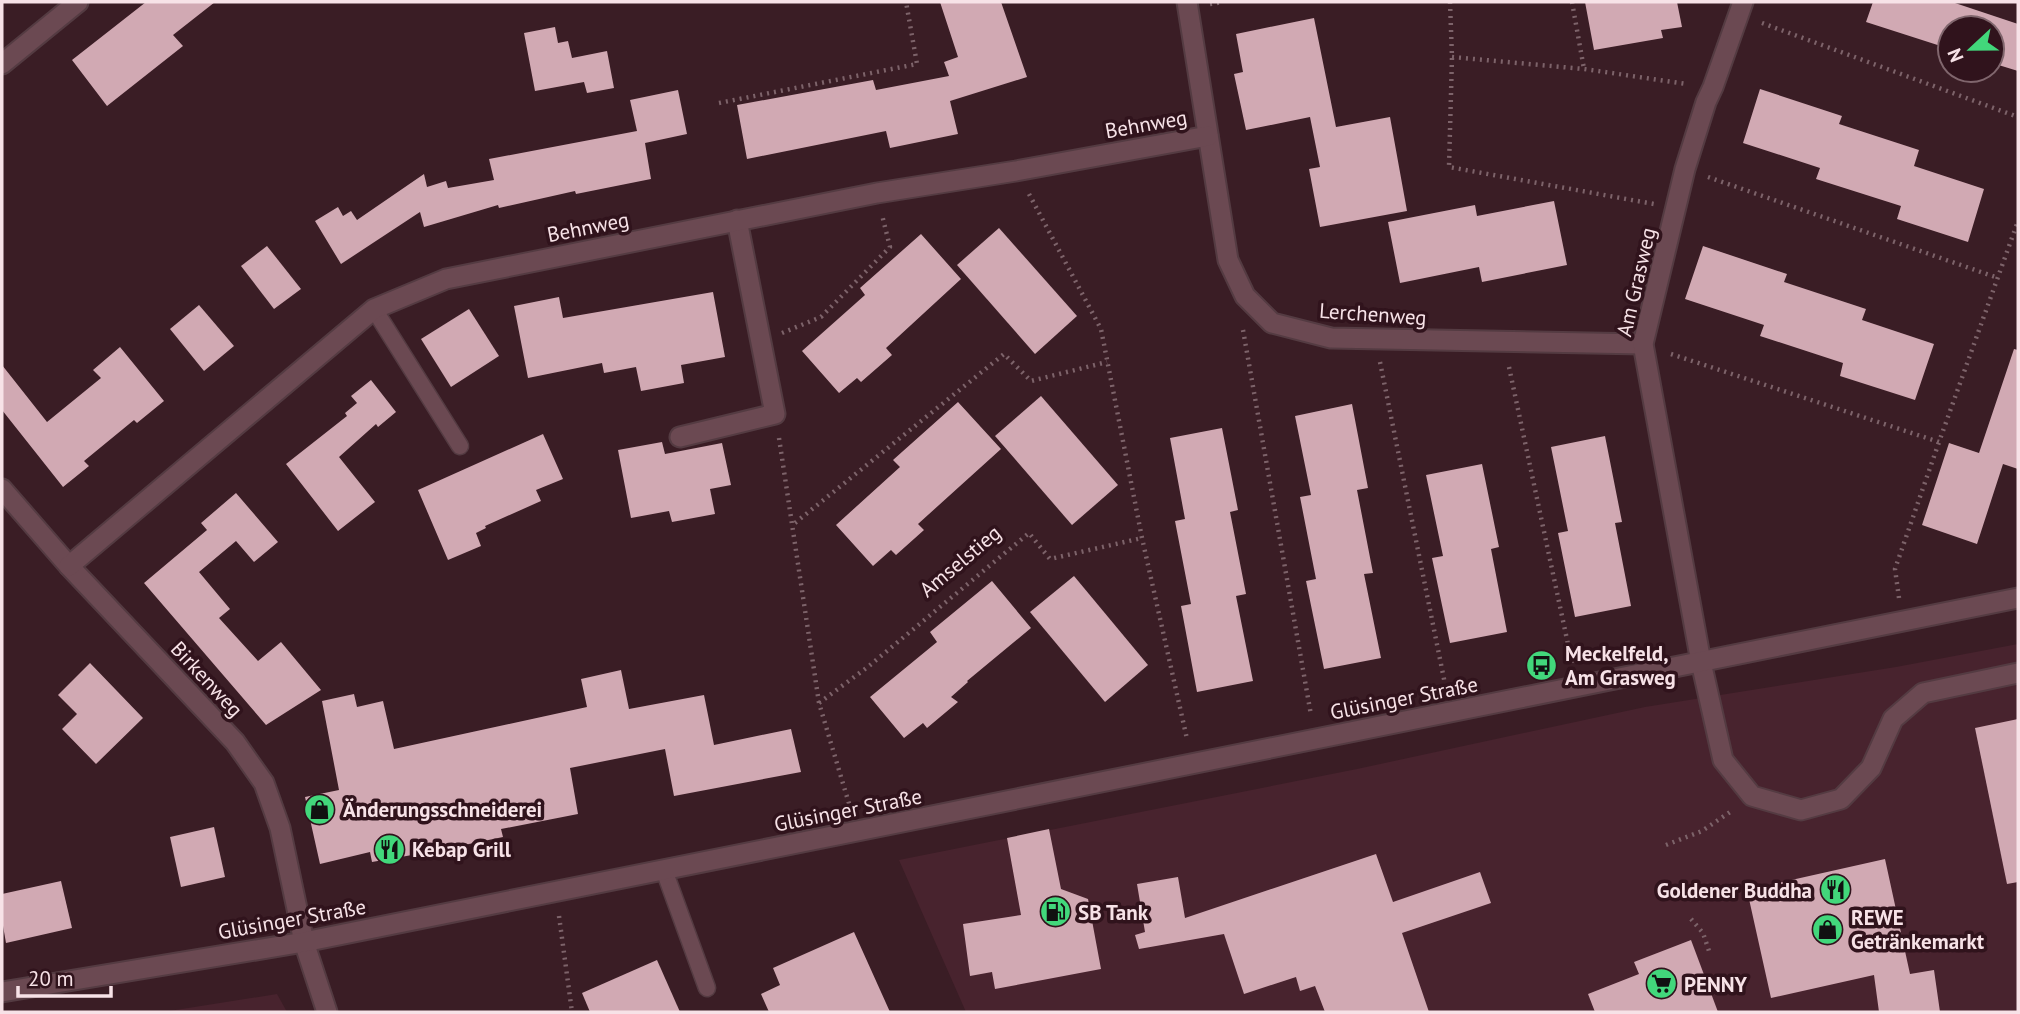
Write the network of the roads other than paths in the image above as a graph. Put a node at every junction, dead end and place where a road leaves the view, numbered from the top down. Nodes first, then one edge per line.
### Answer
1 (78, 2) edge
2 (1187, 2) edge
3 (1740, 8) edge
4 (2, 64) edge
5 (1208, 136) junction
6 (737, 220) junction
7 (374, 309) junction
8 (1643, 344) junction
9 (680, 437) dead end
10 (460, 446) dead end
11 (2, 489) edge
12 (69, 566) junction
13 (2018, 598) edge
14 (1701, 662) junction
15 (2018, 673) edge
16 (664, 870) junction
17 (304, 942) junction
18 (708, 988) dead end
19 (2, 992) edge
20 (327, 1012) edge

1 - 4 street
2 - 5 street, Lerchenweg
3 - 8 street, Am Grasweg
5 - 6 street, Behnweg
5 - 8 street, Lerchenweg
6 - 7 street, Behnweg
6 - 9 street
7 - 10 lane
7 - 12 street, Behnweg
8 - 14 street, Am Grasweg
11 - 12 street, Birkenweg
12 - 17 street, Birkenweg
13 - 14 street, Glüsinger Straße
14 - 15 street
14 - 16 street, Glüsinger Straße
16 - 17 street, Glüsinger Straße
16 - 18 lane
17 - 19 street, Glüsinger Straße
17 - 20 street, Birkenweg

